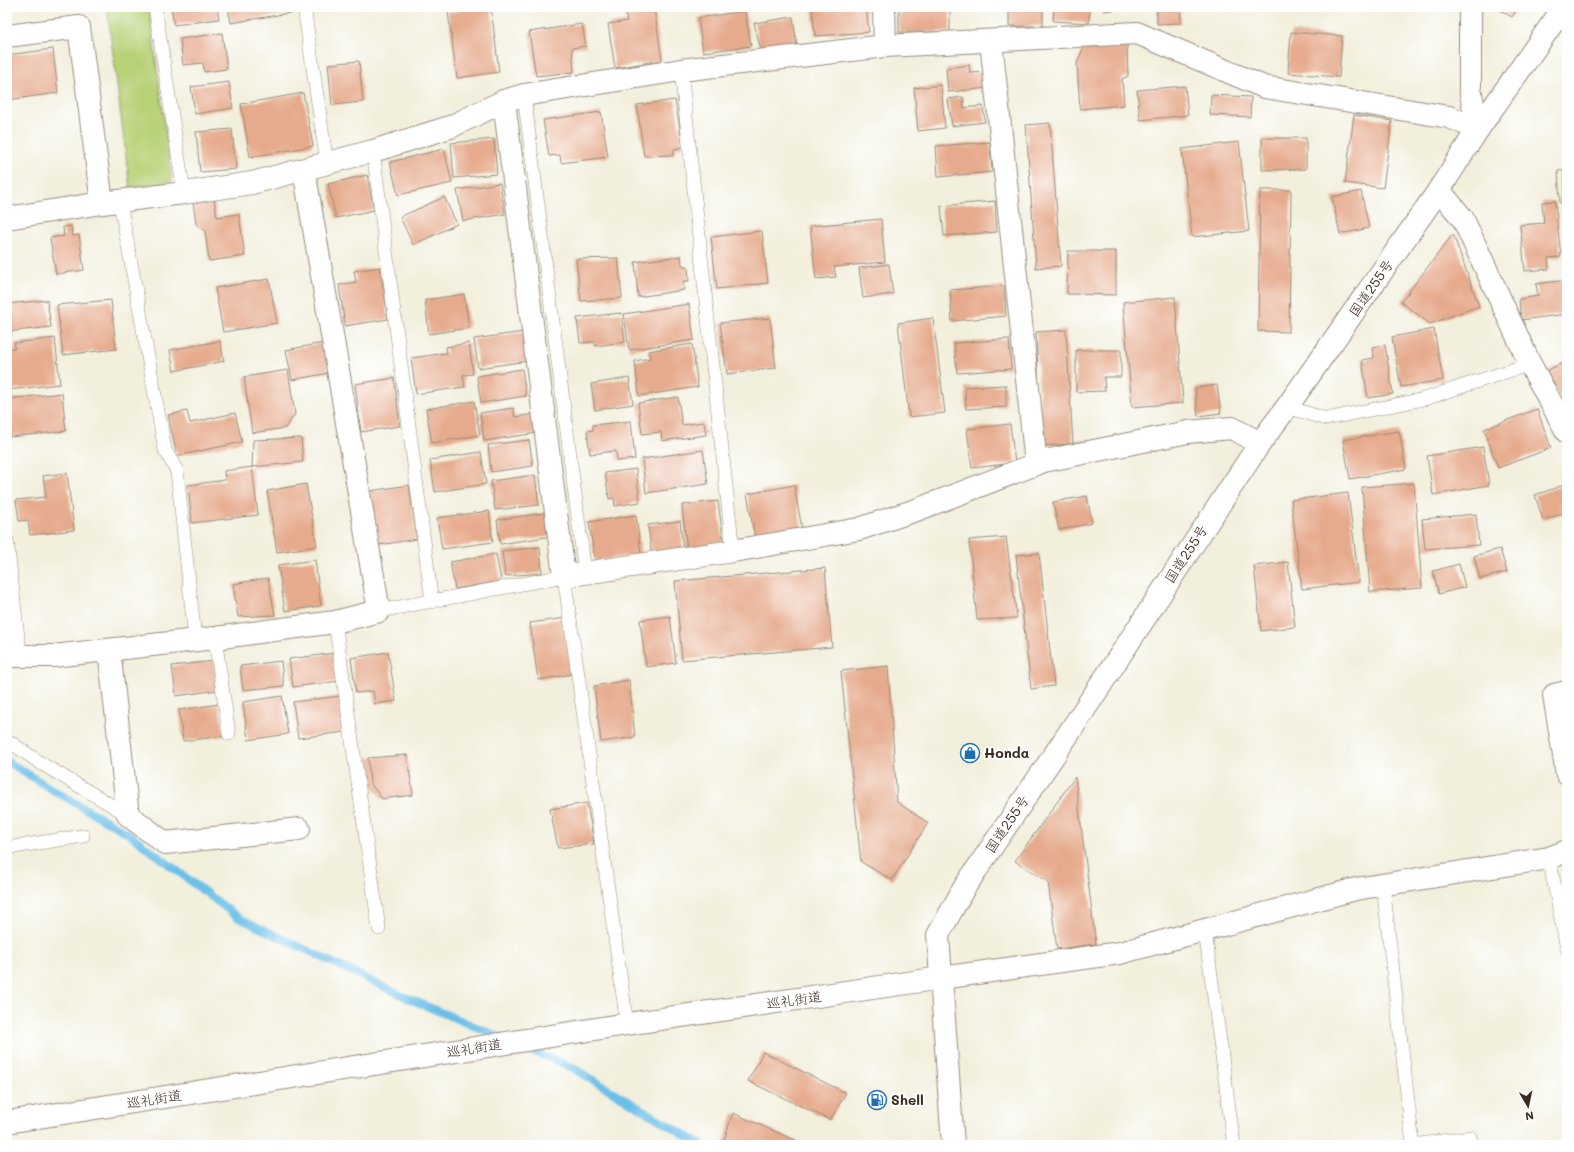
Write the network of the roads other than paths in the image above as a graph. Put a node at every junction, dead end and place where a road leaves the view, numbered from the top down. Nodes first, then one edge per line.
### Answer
1 (155, 7) edge
2 (304, 7) edge
3 (884, 7) edge
4 (1470, 7) edge
5 (1564, 7) edge
6 (7, 36) edge
7 (991, 41) junction
8 (885, 46) junction
9 (681, 70) junction
10 (514, 98) junction
11 (1478, 129) junction
12 (373, 151) junction
13 (327, 164) junction
14 (304, 170) junction
15 (1439, 190) junction
16 (184, 194) junction
17 (111, 202) junction
18 (7, 218) edge
19 (1530, 364) junction
20 (1287, 407) junction
21 (1567, 432) edge
22 (1260, 443) junction
23 (1036, 464) junction
24 (7, 541) edge
25 (733, 551) junction
26 (575, 574) junction
27 (432, 602) junction
28 (378, 611) junction
29 (335, 622) junction
30 (205, 638) junction
31 (109, 650) junction
32 (14, 656) edge
33 (1567, 692) edge
34 (230, 734) dead end
35 (7, 740) edge
36 (1567, 774) edge
37 (128, 815) junction
38 (299, 829) dead end
39 (83, 836) dead end
40 (7, 848) edge
41 (1558, 854) edge
42 (1383, 885) junction
43 (379, 929) dead end
44 (1205, 931) junction
45 (1567, 949) edge
46 (941, 978) junction
47 (627, 1024) junction
48 (7, 1122) edge
49 (953, 1145) edge
50 (1234, 1145) edge
51 (1414, 1145) edge
52 (1472, 1145) edge

1 - 16 lane
2 - 13 lane
3 - 8 main road
4 - 11 main road
5 - 11 main road, 国道255号
6 - 17 main road
7 - 8 main road
7 - 11 main road
7 - 23 main road
8 - 9 main road
9 - 10 main road
9 - 25 lane
10 - 12 main road
10 - 26 main road
11 - 15 main road, 国道255号
12 - 13 main road
12 - 27 lane
13 - 14 main road
14 - 16 main road
14 - 28 main road
15 - 19 main road
15 - 20 main road, 国道255号
16 - 17 main road
17 - 18 main road
17 - 30 lane
19 - 20 lane
19 - 21 main road
20 - 22 main road, 国道255号
22 - 23 main road
22 - 46 main road, 国道255号
23 - 25 main road
24 - 32 lane
25 - 26 main road
26 - 27 lane
26 - 47 lane
27 - 28 lane
28 - 29 main road
29 - 30 main road
29 - 43 lane
30 - 31 main road
30 - 34 lane
31 - 32 main road
31 - 37 main road
33 - 36 main road
35 - 37 lane
37 - 38 main road
39 - 40 lane
41 - 42 main road, 巡礼街道
41 - 45 lane
42 - 44 main road, 巡礼街道
42 - 51 lane
44 - 46 main road, 巡礼街道
44 - 50 lane
46 - 47 main road, 巡礼街道
46 - 49 main road, 国道255号
47 - 48 main road, 巡礼街道
51 - 52 lane

